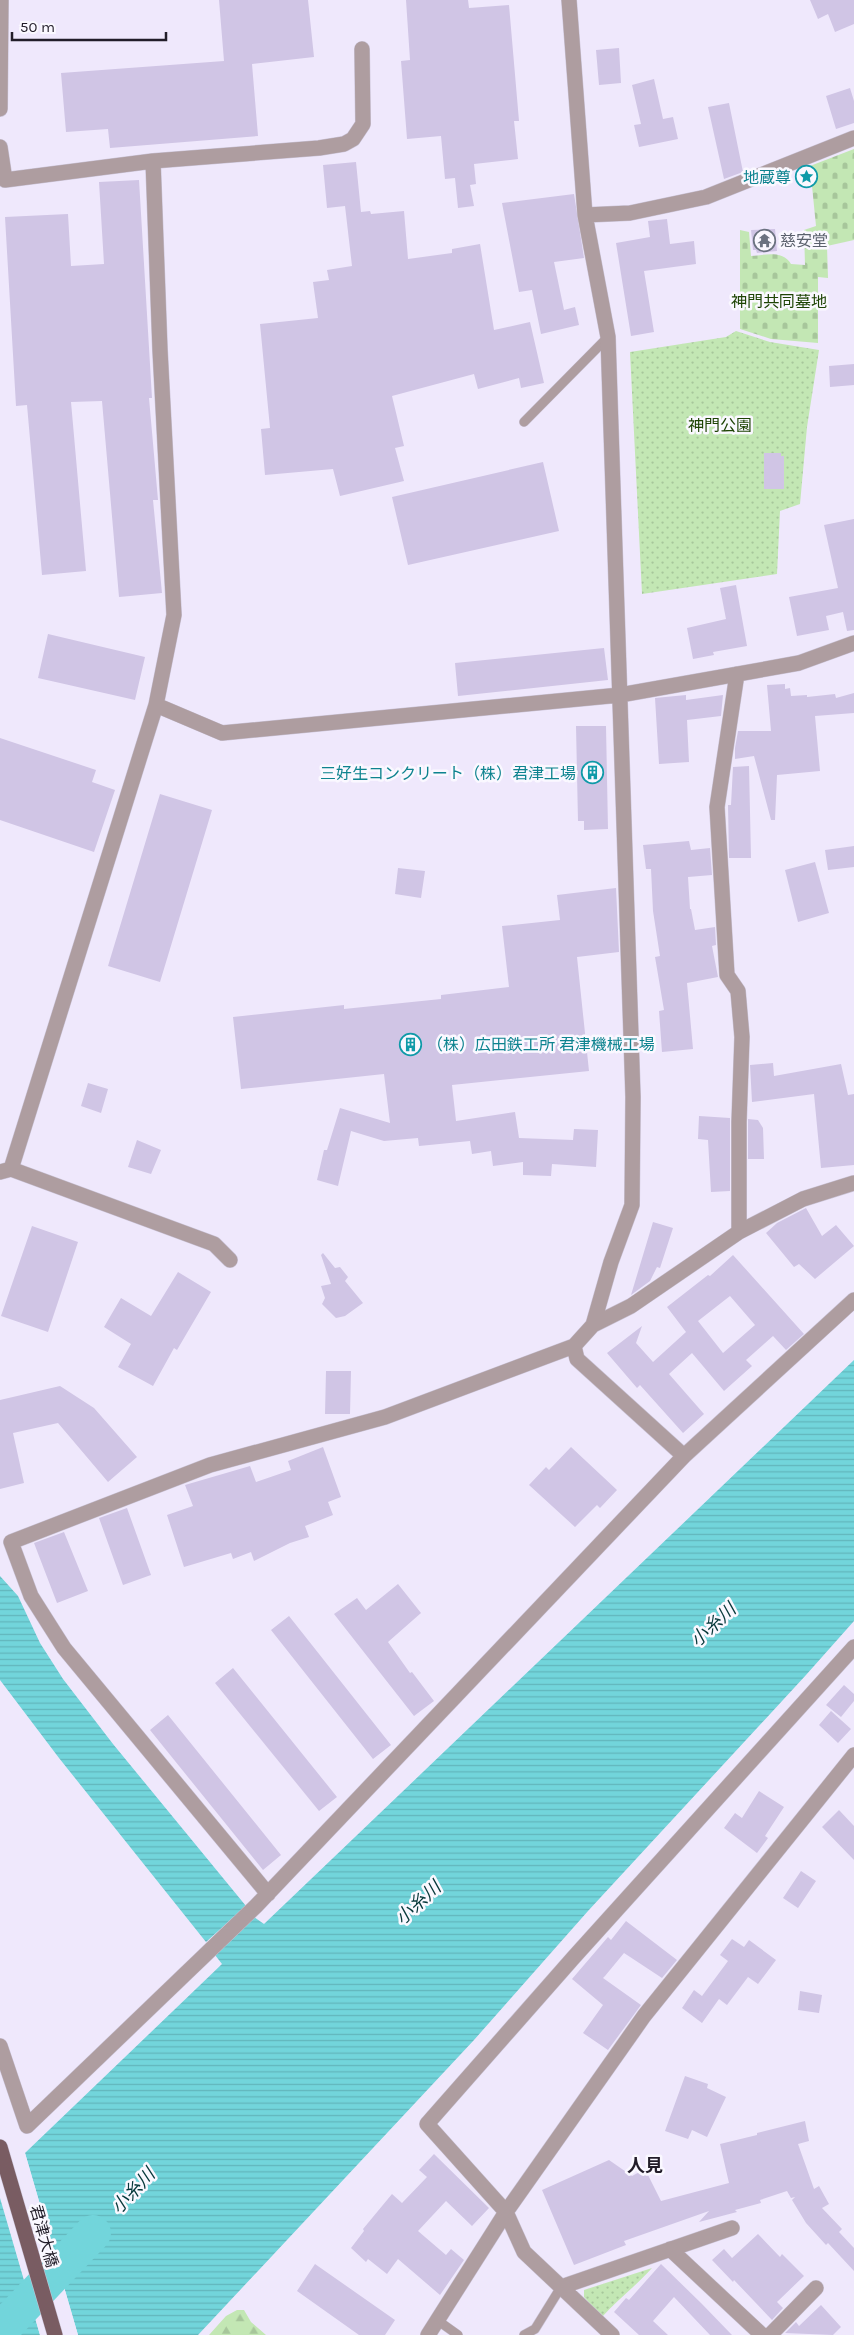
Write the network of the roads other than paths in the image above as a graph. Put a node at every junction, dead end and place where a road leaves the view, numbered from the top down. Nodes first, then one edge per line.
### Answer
1 (1, 0) edge
2 (569, 0) edge
3 (362, 49) dead end
4 (0, 109) edge
5 (854, 138) edge
6 (0, 146) edge
7 (153, 161) junction
8 (585, 215) junction
9 (608, 337) junction
10 (524, 422) dead end
11 (854, 644) edge
12 (737, 674) junction
13 (620, 695) junction
14 (156, 705) junction
15 (6, 1171) edge
16 (854, 1183) edge
17 (739, 1232) junction
18 (230, 1260) dead end
19 (854, 1300) edge
20 (593, 1325) junction
21 (574, 1346) junction
22 (684, 1456) junction
23 (854, 1647) edge
24 (854, 1756) edge
25 (268, 1894) junction
26 (0, 2046) edge
27 (0, 2146) edge
28 (506, 2212) junction
29 (732, 2228) dead end
30 (670, 2249) junction
31 (561, 2287) junction
32 (816, 2288) dead end
33 (437, 2320) junction
34 (55, 2335) edge
35 (428, 2335) edge
36 (458, 2335) edge
37 (524, 2335) edge
38 (612, 2335) edge
39 (762, 2335) edge
40 (770, 2335) edge

1 - 4 street
2 - 8 street
3 - 7 street
5 - 8 street
6 - 7 street
7 - 14 street
8 - 9 street
9 - 10 lane
9 - 13 street
11 - 12 street
12 - 13 street
12 - 17 street
13 - 14 street
13 - 20 street
14 - 15 street
15 - 18 street
16 - 17 street
17 - 20 street
19 - 22 street
20 - 21 street
21 - 22 street
21 - 25 street
22 - 25 street
23 - 28 street
24 - 28 street
25 - 26 street
27 - 34 main road, 君津大橋
28 - 31 street
28 - 33 street
29 - 30 street
30 - 31 street
30 - 39 street
31 - 37 lane
31 - 38 street
32 - 40 street
33 - 35 street
33 - 36 lane

